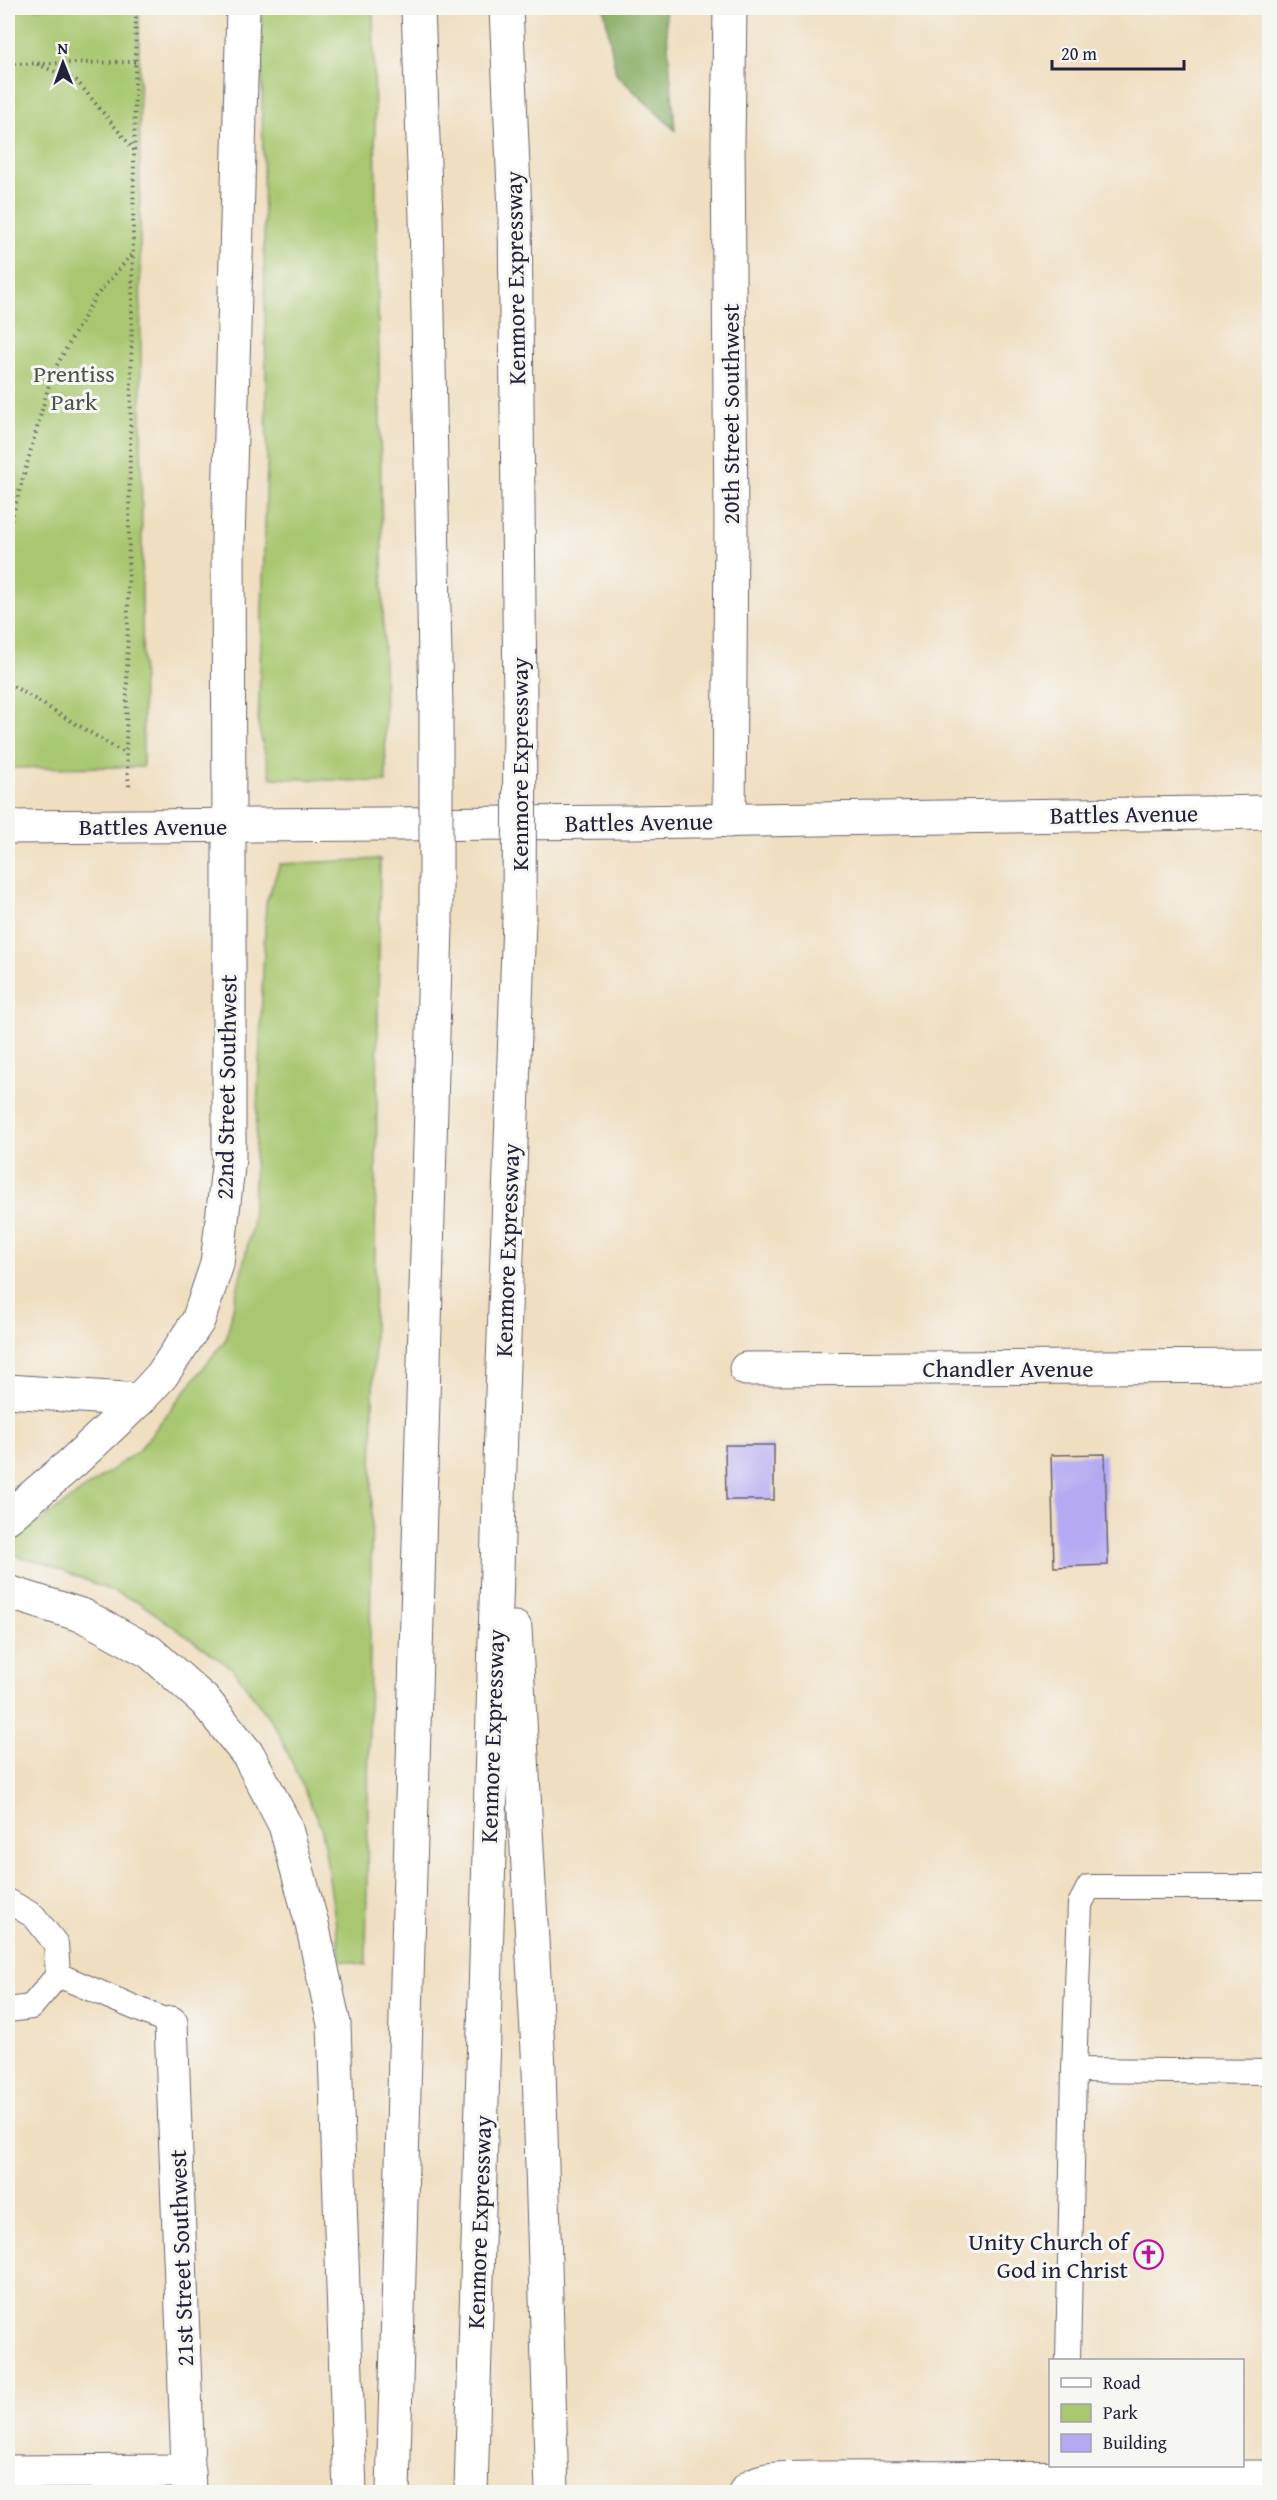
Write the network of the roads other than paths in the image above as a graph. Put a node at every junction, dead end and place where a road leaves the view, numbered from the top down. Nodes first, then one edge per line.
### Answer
1 (243, 8) edge
2 (418, 8) edge
3 (506, 8) edge
4 (730, 8) edge
5 (1269, 812) edge
6 (729, 821) junction
7 (229, 826) junction
8 (8, 827) edge
9 (1269, 1366) edge
10 (746, 1369) dead end
11 (8, 1391) edge
12 (502, 1393) junction
13 (139, 1400) junction
14 (8, 1517) edge
15 (8, 1593) edge
16 (1269, 1887) edge
17 (8, 1900) edge
18 (58, 1975) junction
19 (8, 2010) edge
20 (171, 2023) joint
21 (1074, 2070) junction
22 (1269, 2072) edge
23 (1068, 2359) edge
24 (1066, 2471) edge
25 (8, 2472) edge
26 (1269, 2477) edge
27 (189, 2482) edge
28 (746, 2491) edge
29 (350, 2493) edge
30 (393, 2493) edge
31 (471, 2493) edge
32 (552, 2493) edge

1 - 7 main road, 22nd Street Southwest
2 - 30 main road, bridge
3 - 12 main road, Kenmore Expressway, bridge
4 - 6 main road, 20th Street Southwest
5 - 6 main road, Battles Avenue
6 - 7 main road, Battles Avenue
7 - 8 main road, Battles Avenue
7 - 13 main road, 22nd Street Southwest
9 - 10 main road, Chandler Avenue
11 - 13 main road
12 - 31 main road, Kenmore Expressway
12 - 32 main road
13 - 14 main road, 22nd Street Southwest
15 - 29 main road
16 - 21 lane
17 - 18 lane
18 - 19 lane
18 - 20 lane
20 - 27 main road, 21st Street Southwest
21 - 22 lane
21 - 23 lane
24 - 26 main road
24 - 28 main road
25 - 27 main road

